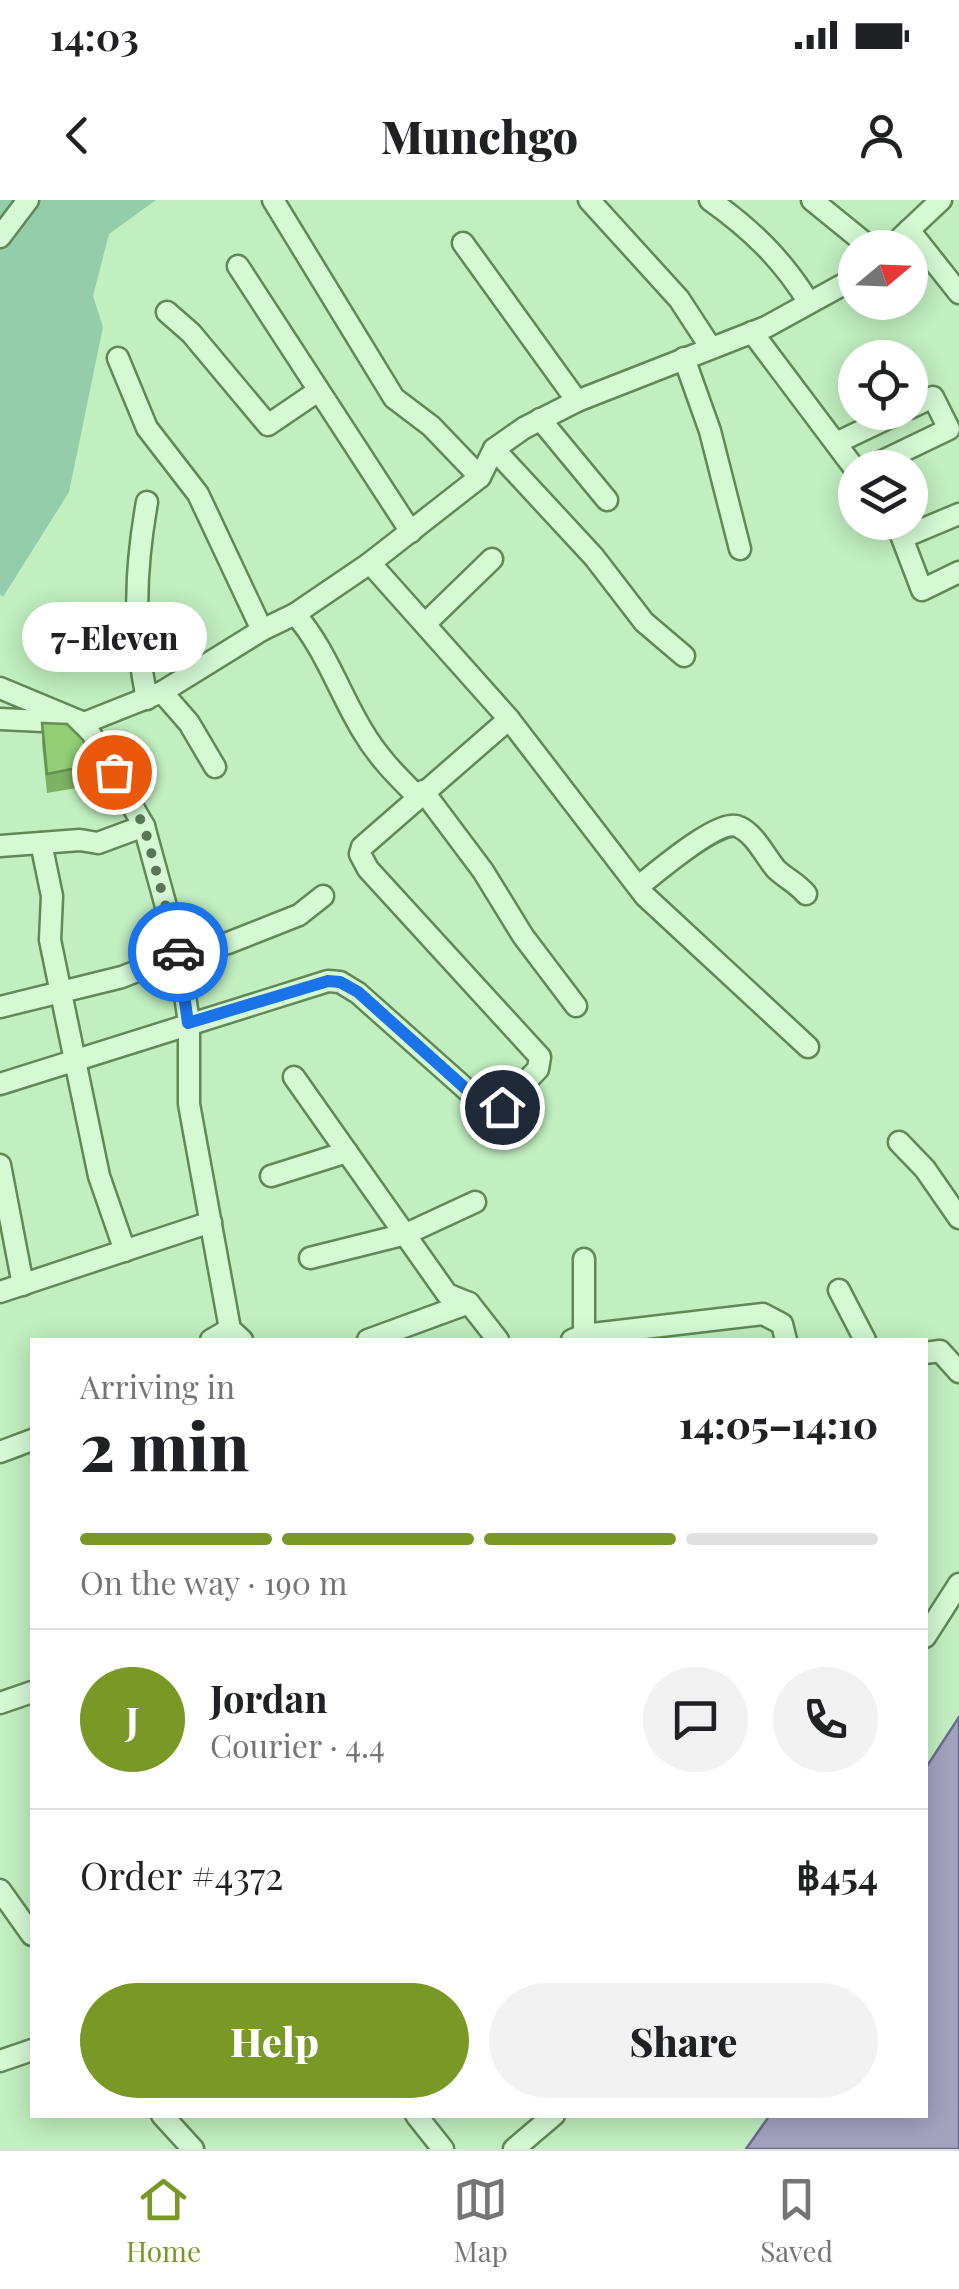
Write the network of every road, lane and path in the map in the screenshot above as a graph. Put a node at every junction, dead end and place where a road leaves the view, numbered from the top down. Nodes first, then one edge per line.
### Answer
1 (28, 200) edge
2 (273, 200) edge
3 (590, 200) edge
4 (710, 200) edge
5 (812, 200) edge
6 (941, 200) edge
7 (848, 230) edge
8 (909, 230) edge
9 (0, 237) edge
10 (463, 243) dead end
11 (928, 254) edge
12 (238, 266) dead end
13 (838, 287) edge
14 (959, 294) edge
15 (809, 303) junction
16 (167, 312) dead end
17 (752, 332) junction
18 (711, 348) junction
19 (118, 358) dead end
20 (684, 358) junction
21 (318, 391) junction
22 (928, 400) edge
23 (577, 401) junction
24 (540, 420) junction
25 (862, 430) edge
26 (836, 442) junction
27 (494, 449) junction
28 (842, 450) edge
29 (905, 450) edge
30 (480, 477) junction
31 (607, 500) dead end
32 (147, 502) dead end
33 (959, 514) edge
34 (928, 522) edge
35 (411, 532) junction
36 (904, 540) edge
37 (740, 549) dead end
38 (492, 559) dead end
39 (370, 562) junction
40 (959, 572) edge
41 (296, 614) junction
42 (426, 623) junction
43 (262, 630) junction
44 (684, 656) dead end
45 (0, 688) edge
46 (154, 696) junction
47 (510, 719) junction
48 (0, 720) edge
49 (84, 723) junction
50 (215, 767) dead end
51 (420, 793) junction
52 (144, 826) junction
53 (41, 843) junction
54 (0, 846) edge
55 (639, 886) junction
56 (806, 894) dead end
57 (323, 896) dead end
58 (179, 954) junction
59 (62, 992) junction
60 (0, 1006) edge
61 (576, 1006) dead end
62 (188, 1023) junction
63 (808, 1046) dead end
64 (76, 1062) junction
65 (294, 1077) dead end
66 (0, 1084) edge
67 (899, 1142) dead end
68 (348, 1152) junction
69 (1, 1175) edge
70 (271, 1176) dead end
71 (474, 1202) dead end
72 (959, 1218) edge
73 (211, 1222) junction
74 (406, 1234) junction
75 (125, 1250) junction
76 (310, 1258) dead end
77 (584, 1259) dead end
78 (23, 1285) junction
79 (838, 1290) dead end
80 (0, 1292) edge
81 (470, 1303) junction
82 (236, 1334) edge
83 (374, 1338) edge
84 (496, 1338) edge
85 (578, 1338) edge
86 (786, 1338) edge
87 (865, 1338) edge
88 (928, 1353) edge
89 (959, 1372) edge
90 (30, 1441) edge
91 (0, 1452) edge
92 (959, 1584) edge
93 (928, 1632) edge
94 (30, 1693) edge
95 (0, 1704) edge
96 (0, 1890) edge
97 (30, 1933) edge
98 (30, 2051) edge
99 (0, 2061) edge
100 (165, 2118) edge
101 (418, 2118) edge
102 (550, 2118) edge
103 (193, 2149) edge
104 (443, 2149) edge
105 (514, 2149) edge

1 - 9 street
2 - 30 street
3 - 18 street
4 - 15 street
5 - 7 street
6 - 8 street
10 - 23 street
11 - 14 street
12 - 21 street
13 - 15 street
15 - 17 street
16 - 21 street
17 - 18 street
17 - 26 street
18 - 20 street
19 - 43 street
20 - 23 street
20 - 37 street
21 - 35 street
22 - 29 street
23 - 24 street
24 - 27 street
24 - 31 street
25 - 26 street
26 - 28 street
27 - 30 street
27 - 44 street
30 - 35 street
32 - 46 street
33 - 34 street
35 - 39 street
36 - 40 street
38 - 42 street
39 - 41 street
39 - 42 street
41 - 43 street
41 - 51 street
42 - 47 street
43 - 46 street
45 - 49 street
46 - 49 street
46 - 50 street
47 - 51 street
47 - 55 street
48 - 49 street
49 - 52 street
51 - 61 street
51 - 62 street
52 - 53 street
52 - 58 street
53 - 54 street
53 - 59 street
55 - 56 street
55 - 63 street
57 - 58 street
58 - 59 street
58 - 62 street
59 - 60 street
59 - 64 street
62 - 64 street
62 - 73 street
64 - 66 street
64 - 75 street
65 - 68 street
67 - 72 street
68 - 70 street
68 - 74 street
69 - 78 street
71 - 74 street
73 - 75 street
73 - 82 street
74 - 76 street
74 - 81 street
75 - 78 street
77 - 85 street
78 - 80 street
79 - 87 street
81 - 83 street
81 - 84 street
85 - 86 street
88 - 89 street
90 - 91 street
92 - 93 street
94 - 95 street
96 - 97 street
98 - 99 street
100 - 103 street
101 - 104 street
102 - 105 street

